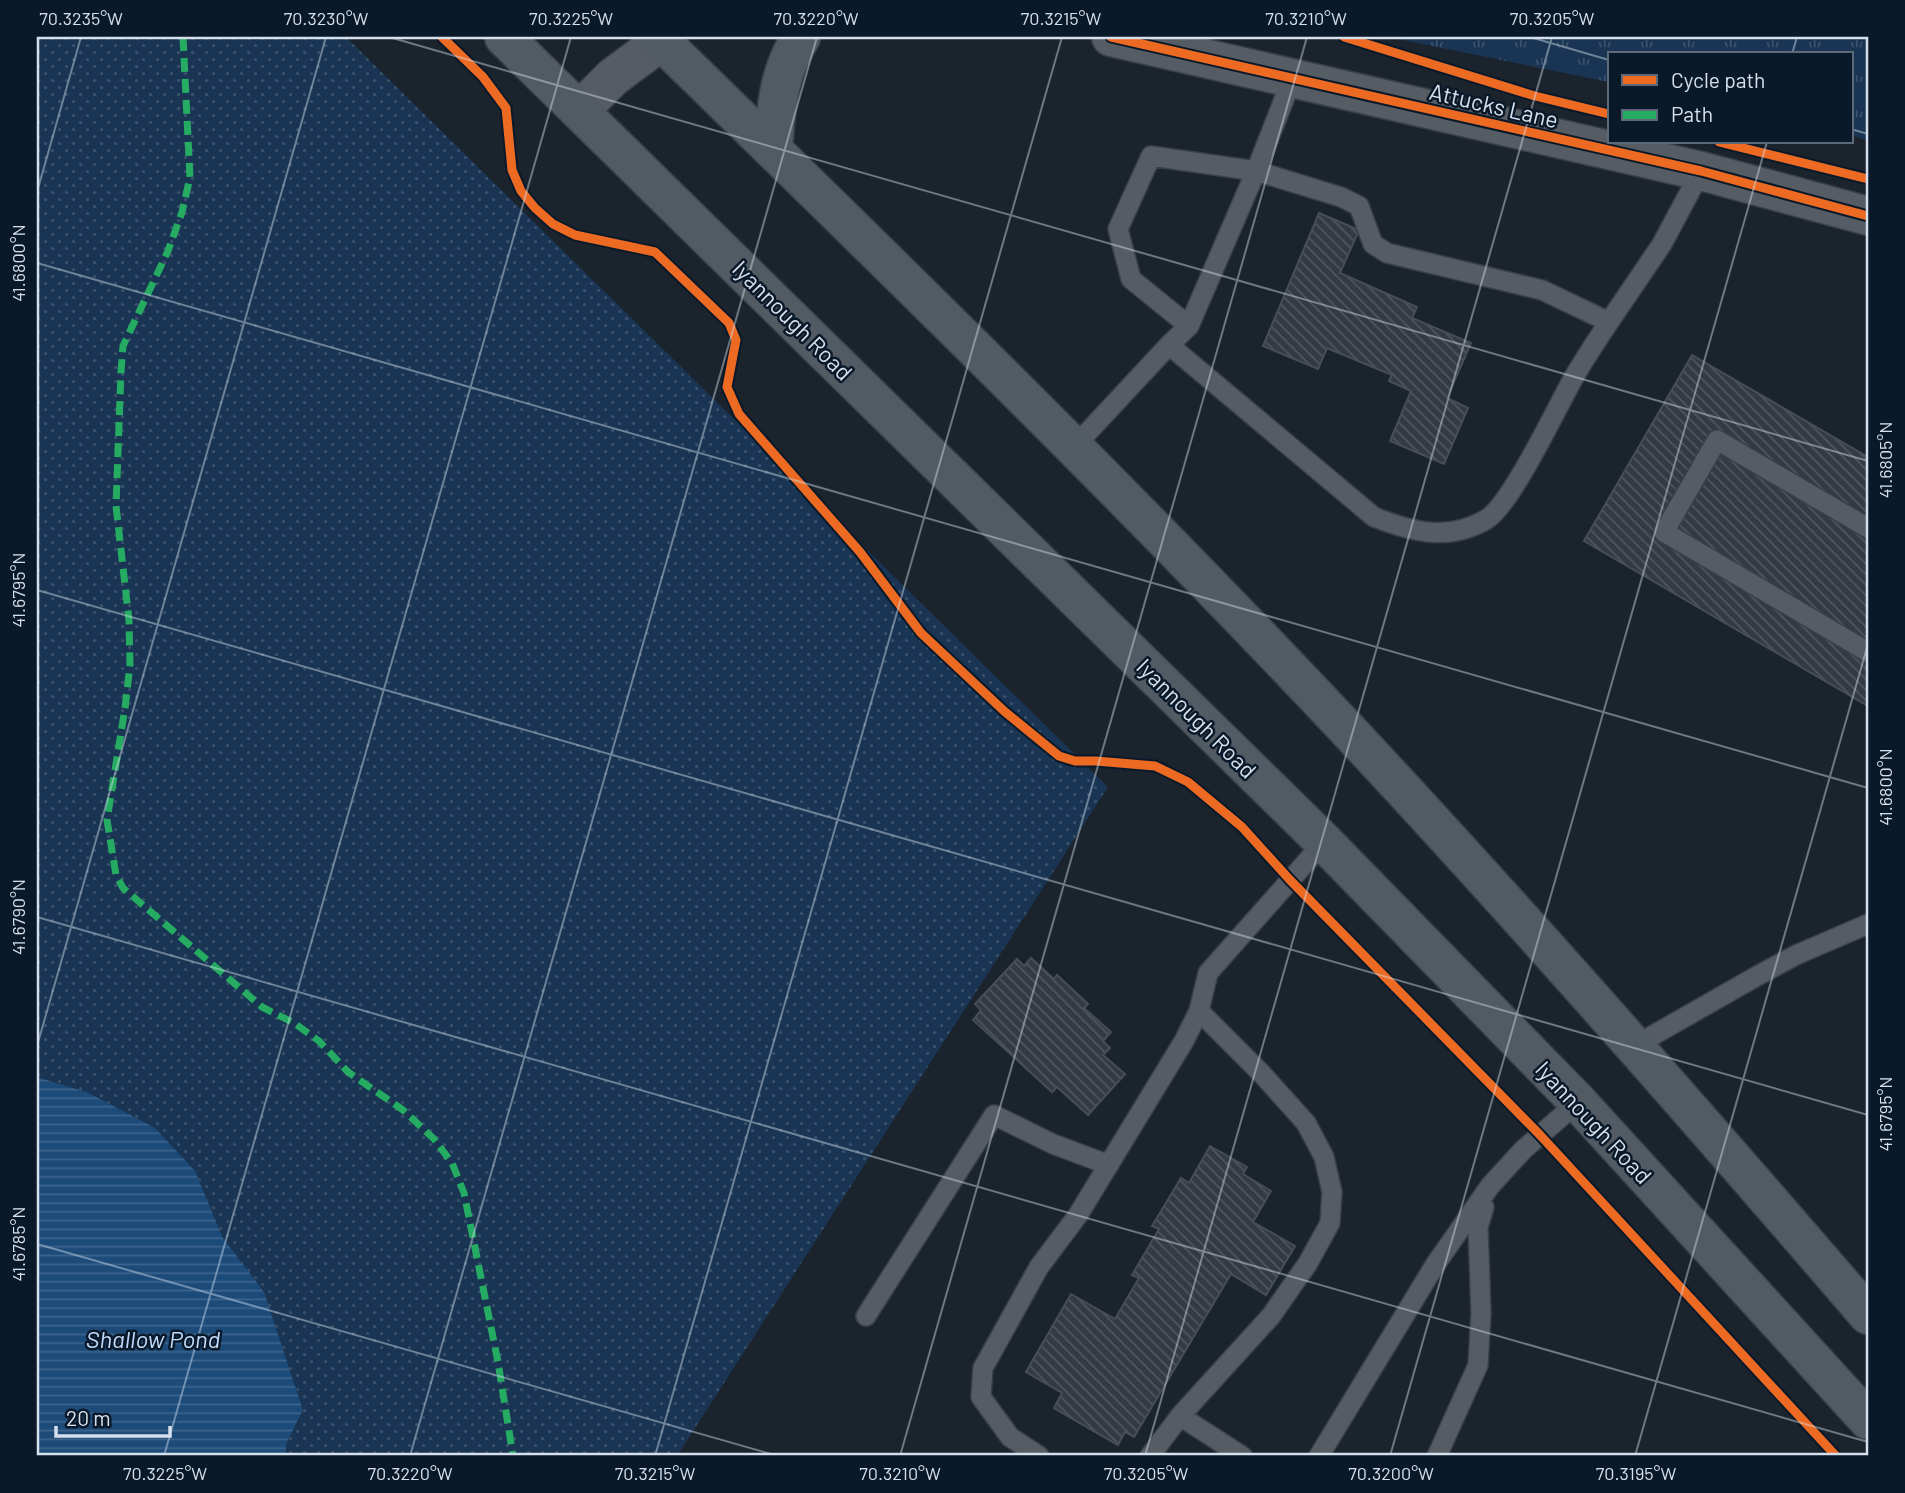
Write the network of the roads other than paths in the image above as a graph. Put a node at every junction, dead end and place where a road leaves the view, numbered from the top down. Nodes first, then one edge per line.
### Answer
1 (504, 37) edge
2 (801, 37) edge
3 (1111, 37) edge
4 (661, 38) edge
5 (1292, 79) junction
6 (580, 110) junction
7 (773, 149) junction
8 (1256, 171) junction
9 (1701, 171) junction
10 (1868, 216) edge
11 (1609, 322) junction
12 (1189, 326) junction
13 (1169, 345) junction
14 (1074, 447) junction
15 (1868, 528) edge
16 (1868, 652) edge
17 (1324, 842) junction
18 (1868, 924) edge
19 (1199, 1011) junction
20 (1636, 1045) junction
21 (1578, 1102) junction
22 (1109, 1164) junction
23 (1490, 1186) junction
24 (1868, 1315) edge
25 (866, 1316) dead end
26 (1180, 1416) junction
27 (1868, 1420) edge
28 (1039, 1456) edge
29 (1150, 1456) edge
30 (1242, 1456) edge
31 (1319, 1456) edge
32 (1437, 1456) edge

1 - 6 main road, Iyannough Road
2 - 7 main road
3 - 5 street, Attucks Lane
4 - 6 street
4 - 7 main road
5 - 8 lane
5 - 9 street, Attucks Lane
6 - 17 main road, Iyannough Road
7 - 14 main road
8 - 11 lane
8 - 12 lane
8 - 12 lane
9 - 10 street, Attucks Lane
9 - 11 lane
11 - 13 lane
12 - 13 lane
13 - 14 lane
14 - 20 main road
15 - 16 lane
17 - 19 lane
17 - 21 main road, Iyannough Road
18 - 20 lane
19 - 22 lane
19 - 26 lane
20 - 24 main road
21 - 23 lane
21 - 27 main road, Iyannough Road
22 - 25 lane
22 - 28 lane
23 - 31 lane
23 - 32 lane
26 - 29 lane
26 - 30 lane

